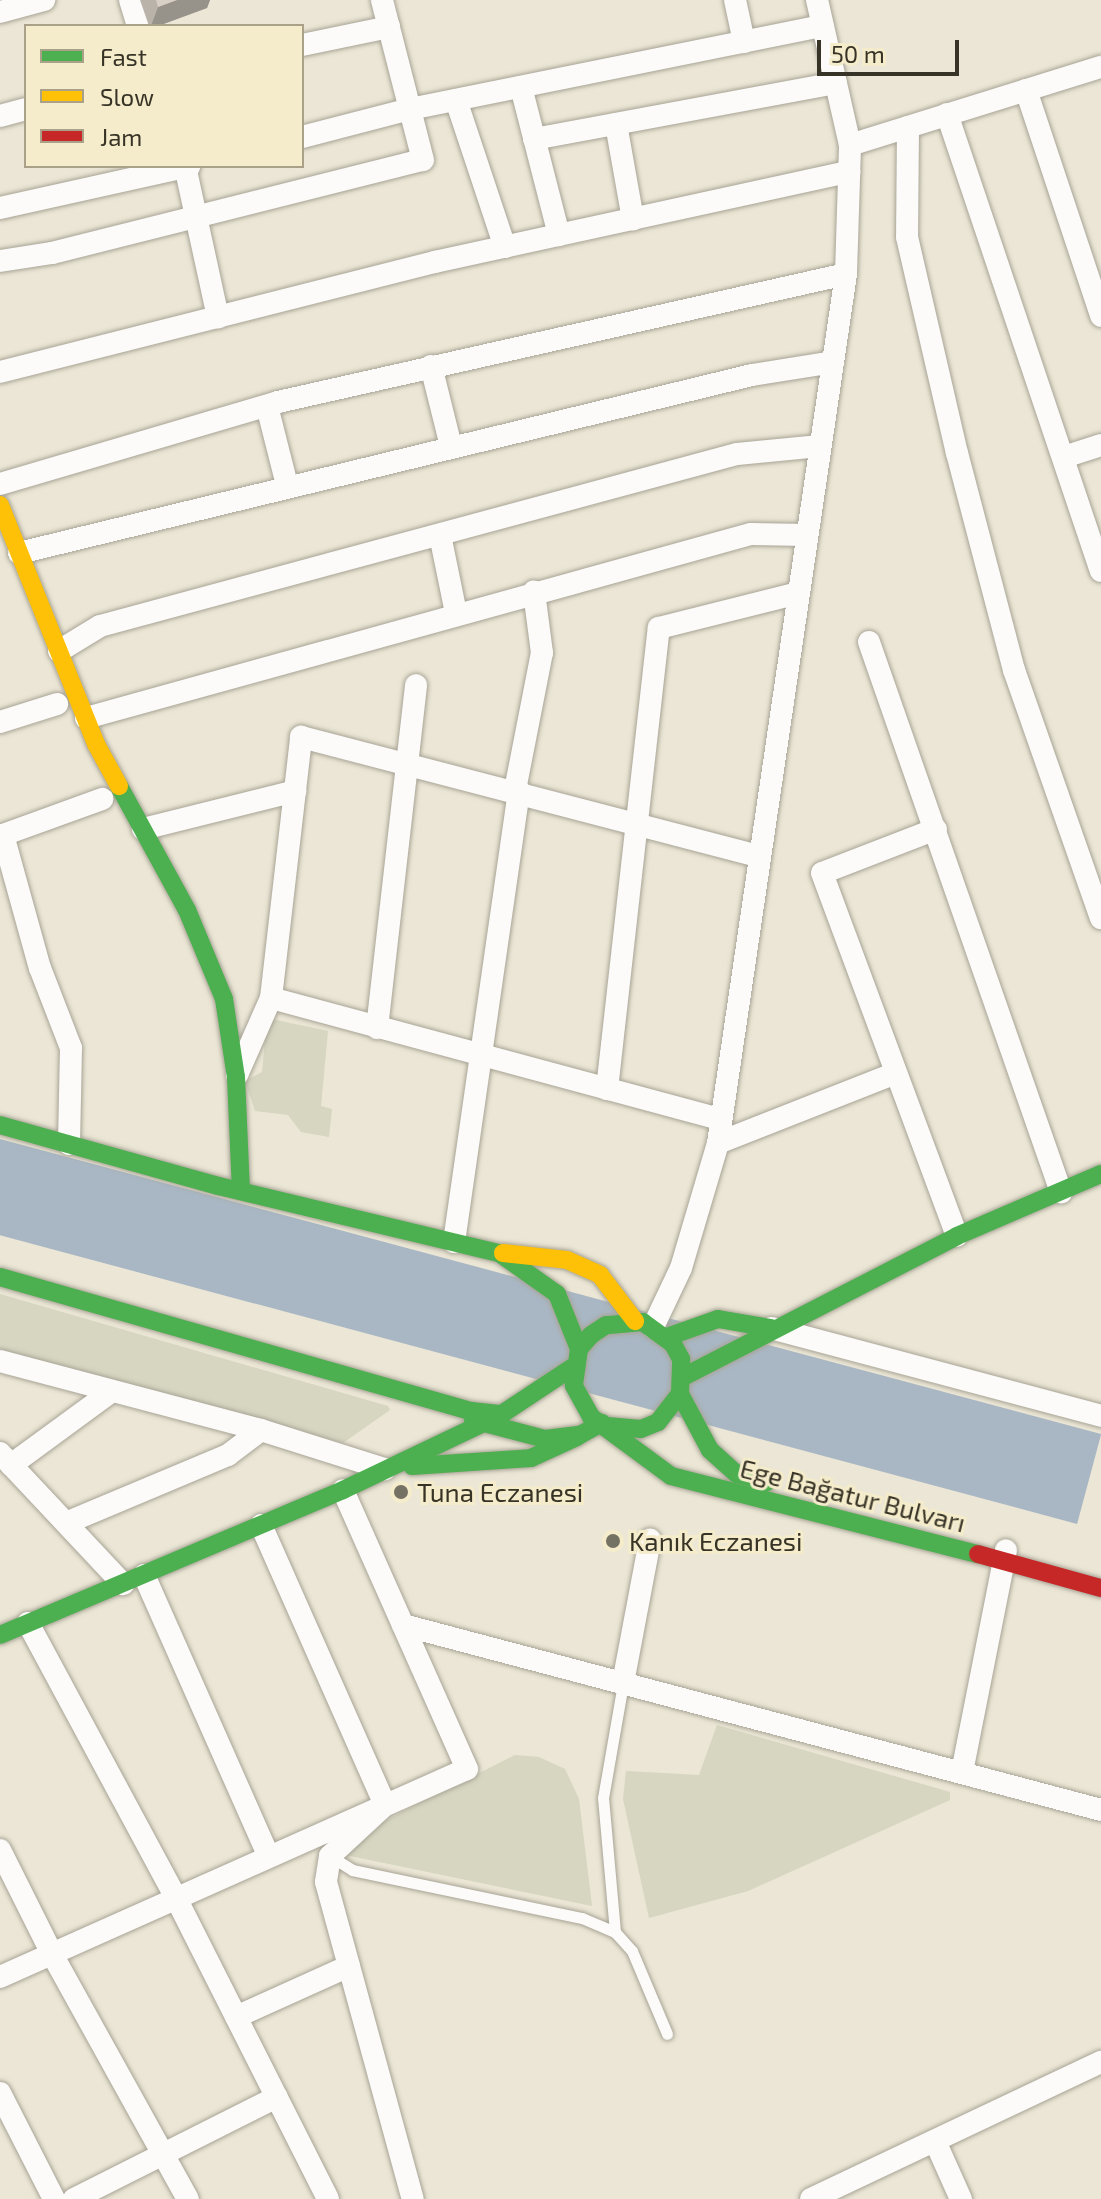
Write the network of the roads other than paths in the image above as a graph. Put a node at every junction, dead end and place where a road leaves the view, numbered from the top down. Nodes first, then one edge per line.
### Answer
1 (44, 0) edge
2 (130, 0) edge
3 (382, 0) edge
4 (735, 0) edge
5 (817, 0) edge
6 (0, 12) edge
7 (137, 24) edge
8 (823, 26) junction
9 (389, 27) junction
10 (744, 42) junction
11 (304, 45) edge
12 (1101, 67) edge
13 (836, 83) junction
14 (521, 87) junction
15 (1026, 90) junction
16 (456, 100) junction
17 (410, 109) junction
18 (24, 110) edge
19 (947, 114) junction
20 (0, 116) edge
21 (616, 124) junction
22 (908, 127) junction
23 (304, 136) edge
24 (534, 139) junction
25 (850, 145) junction
26 (177, 168) edge
27 (186, 168) edge
28 (849, 172) junction
29 (0, 208) edge
30 (197, 217) junction
31 (633, 219) junction
32 (559, 235) junction
33 (505, 247) junction
34 (0, 261) edge
35 (846, 274) junction
36 (1101, 316) edge
37 (218, 317) junction
38 (833, 362) junction
39 (431, 366) junction
40 (0, 372) edge
41 (267, 406) junction
42 (1101, 445) edge
43 (451, 446) junction
44 (820, 446) junction
45 (1064, 457) junction
46 (0, 484) edge
47 (287, 485) junction
48 (0, 505) edge
49 (440, 535) junction
50 (807, 535) junction
51 (19, 553) junction
52 (1101, 571) edge
53 (534, 592) junction
54 (798, 593) junction
55 (456, 613) junction
56 (869, 642) dead end
57 (59, 651) junction
58 (416, 685) dead end
59 (54, 697) joint
60 (0, 722) edge
61 (77, 723) junction
62 (411, 764) junction
63 (90, 776) dead end
64 (295, 791) junction
65 (517, 791) junction
66 (106, 806) joint
67 (636, 821) junction
68 (143, 829) junction
69 (936, 829) junction
70 (2, 836) edge
71 (758, 856) junction
72 (1101, 918) edge
73 (271, 998) junction
74 (377, 1028) junction
75 (482, 1056) junction
76 (896, 1073) junction
77 (236, 1077) junction
78 (607, 1089) junction
79 (721, 1119) junction
80 (0, 1125) edge
81 (718, 1143) junction
82 (69, 1144) junction
83 (1101, 1174) edge
84 (241, 1191) junction
85 (1061, 1192) junction
86 (957, 1236) junction
87 (454, 1242) junction
88 (499, 1253) junction
89 (0, 1277) edge
90 (652, 1328) junction
91 (771, 1328) junction
92 (576, 1358) junction
93 (0, 1361) edge
94 (681, 1386) junction
95 (112, 1391) junction
96 (423, 1401) junction
97 (502, 1414) junction
98 (1101, 1416) edge
99 (483, 1424) junction
100 (604, 1425) junction
101 (261, 1430) junction
102 (580, 1435) junction
103 (418, 1455) junction
104 (6, 1459) edge
105 (385, 1469) junction
106 (343, 1490) junction
107 (66, 1523) junction
108 (261, 1525) junction
109 (650, 1540) dead end
110 (1005, 1554) junction
111 (1101, 1571) edge
112 (144, 1575) junction
113 (123, 1584) junction
114 (1101, 1588) edge
115 (28, 1623) junction
116 (403, 1625) junction
117 (0, 1635) edge
118 (623, 1683) junction
119 (962, 1772) junction
120 (385, 1805) junction
121 (1101, 1810) edge
122 (0, 1850) edge
123 (330, 1856) junction
124 (269, 1857) junction
125 (176, 1898) junction
126 (615, 1932) junction
127 (52, 1954) junction
128 (349, 1966) junction
129 (0, 1977) edge
130 (236, 2017) junction
131 (667, 2034) dead end
132 (1101, 2062) edge
133 (0, 2093) edge
134 (277, 2097) junction
135 (935, 2141) junction
136 (165, 2154) junction
137 (54, 2199) edge
138 (74, 2199) edge
139 (188, 2199) edge
140 (328, 2199) edge
141 (413, 2199) edge
142 (811, 2199) edge
143 (961, 2199) edge

1 - 6 street
2 - 7 street
3 - 9 street
4 - 10 street
5 - 8 street
8 - 10 street
8 - 13 street
9 - 11 street
9 - 17 street
10 - 14 street
12 - 15 street
13 - 21 street
13 - 25 street
14 - 16 street
14 - 24 street
15 - 19 street
15 - 36 street
16 - 17 street
16 - 33 street
17 - 23 street
17 - 30 street
18 - 20 street
19 - 22 street
19 - 45 street
21 - 24 street
21 - 31 street
22 - 25 street
22 - 72 street
24 - 32 street
25 - 28 street
26 - 29 street
27 - 30 street
28 - 31 street
28 - 35 street
30 - 34 street
30 - 37 street
31 - 32 street
32 - 33 street
33 - 37 street
35 - 38 street
35 - 39 street
37 - 40 street
38 - 43 street
38 - 44 street
39 - 41 street
39 - 43 street
41 - 46 street
41 - 47 street
42 - 45 street
43 - 47 street
44 - 49 street
44 - 50 street
45 - 52 street
47 - 51 street
48 - 51 main road
49 - 55 street
49 - 57 street
50 - 53 street
50 - 54 street
51 - 57 main road
53 - 55 street
53 - 65 street
54 - 67 street
54 - 71 street
55 - 61 street
56 - 69 street
57 - 61 main road
58 - 62 street
59 - 60 street
59 - 61 main road
61 - 68 main road
62 - 64 street
62 - 65 street
62 - 74 street
63 - 66 main road
64 - 68 street
64 - 73 street
65 - 67 street
65 - 75 street
66 - 70 street
67 - 71 street
67 - 78 street
68 - 77 main road
69 - 76 street
69 - 85 street
70 - 82 street
71 - 79 street
73 - 74 street
73 - 77 street
74 - 75 street
75 - 78 street
75 - 87 street
76 - 81 street
76 - 86 street
77 - 84 main road
78 - 79 street
79 - 81 street
80 - 82 main road
81 - 90 street
82 - 84 main road
83 - 85 main road
84 - 87 main road
85 - 86 main road
86 - 91 main road
87 - 88 main road
88 - 90 main road
88 - 92 main road
89 - 96 main road
90 - 91 main road
90 - 92 main road
90 - 94 main road
91 - 94 main road
91 - 98 street
92 - 97 main road
92 - 100 main road
93 - 95 street
94 - 100 main road
94 - 110 main road, Ege Bağatur Bulvarı
95 - 101 street
95 - 104 street
96 - 97 main road
96 - 99 main road
96 - 103 main road
97 - 99 main road
99 - 102 main road
99 - 103 main road
100 - 102 main road
100 - 110 main road, Ege Bağatur Bulvarı
101 - 105 street
101 - 107 street
102 - 105 main road
103 - 105 main road
104 - 107 street
105 - 106 main road
106 - 108 main road
106 - 116 street
107 - 113 street
108 - 112 main road
108 - 120 street
109 - 118 street
110 - 111 main road, Ege Bağatur Bulvarı
110 - 114 main road, Ege Bağatur Bulvarı
110 - 119 street
112 - 113 main road
112 - 124 street
113 - 115 main road
115 - 117 main road
115 - 125 street
116 - 118 street
116 - 120 street
118 - 119 street
118 - 126 lane
119 - 121 street
120 - 123 street
120 - 124 street
122 - 127 street
123 - 126 lane
123 - 128 street
124 - 125 street
125 - 127 street
125 - 130 street
126 - 131 lane
127 - 129 street
127 - 136 street
128 - 130 street
128 - 141 street
130 - 134 street
132 - 135 street
133 - 137 street
134 - 136 street
134 - 140 street
135 - 142 street
135 - 143 street
136 - 138 street
136 - 139 street

